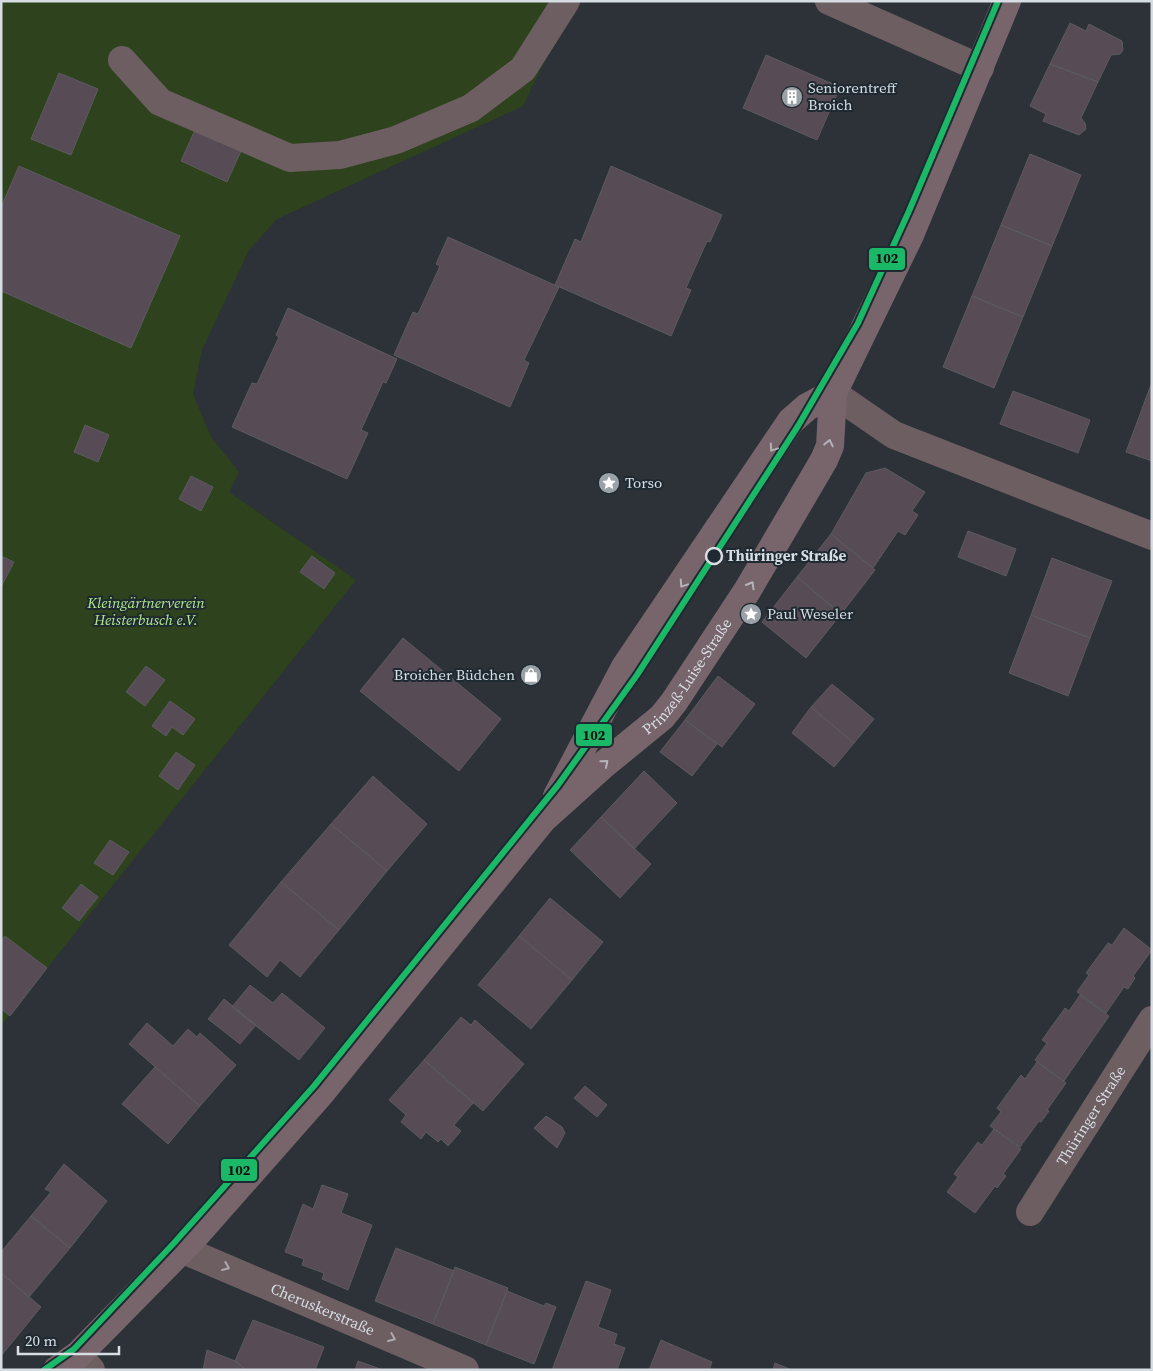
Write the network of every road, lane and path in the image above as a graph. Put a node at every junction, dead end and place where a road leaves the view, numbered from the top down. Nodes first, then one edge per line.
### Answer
1 (566, 1) edge
2 (828, 1) edge
3 (1007, 1) edge
4 (122, 60) dead end
5 (980, 68) junction
6 (833, 393) junction
7 (1152, 536) edge
8 (543, 819) junction
9 (1152, 1020) edge
10 (1030, 1212) dead end
11 (181, 1249) junction
12 (75, 1365) edge
13 (465, 1370) edge

1 - 4 street
2 - 5 street
3 - 5 main road, Prinzeß-Luise-Straße
5 - 6 main road, Prinzeß-Luise-Straße
6 - 7 street
6 -> 8 main road, Prinzeß-Luise-Straße
8 -> 6 main road, Prinzeß-Luise-Straße
8 - 11 main road, Prinzeß-Luise-Straße
9 - 10 street, Thüringer Straße
11 - 12 main road, Prinzeß-Luise-Straße
11 -> 13 street, Cheruskerstraße

